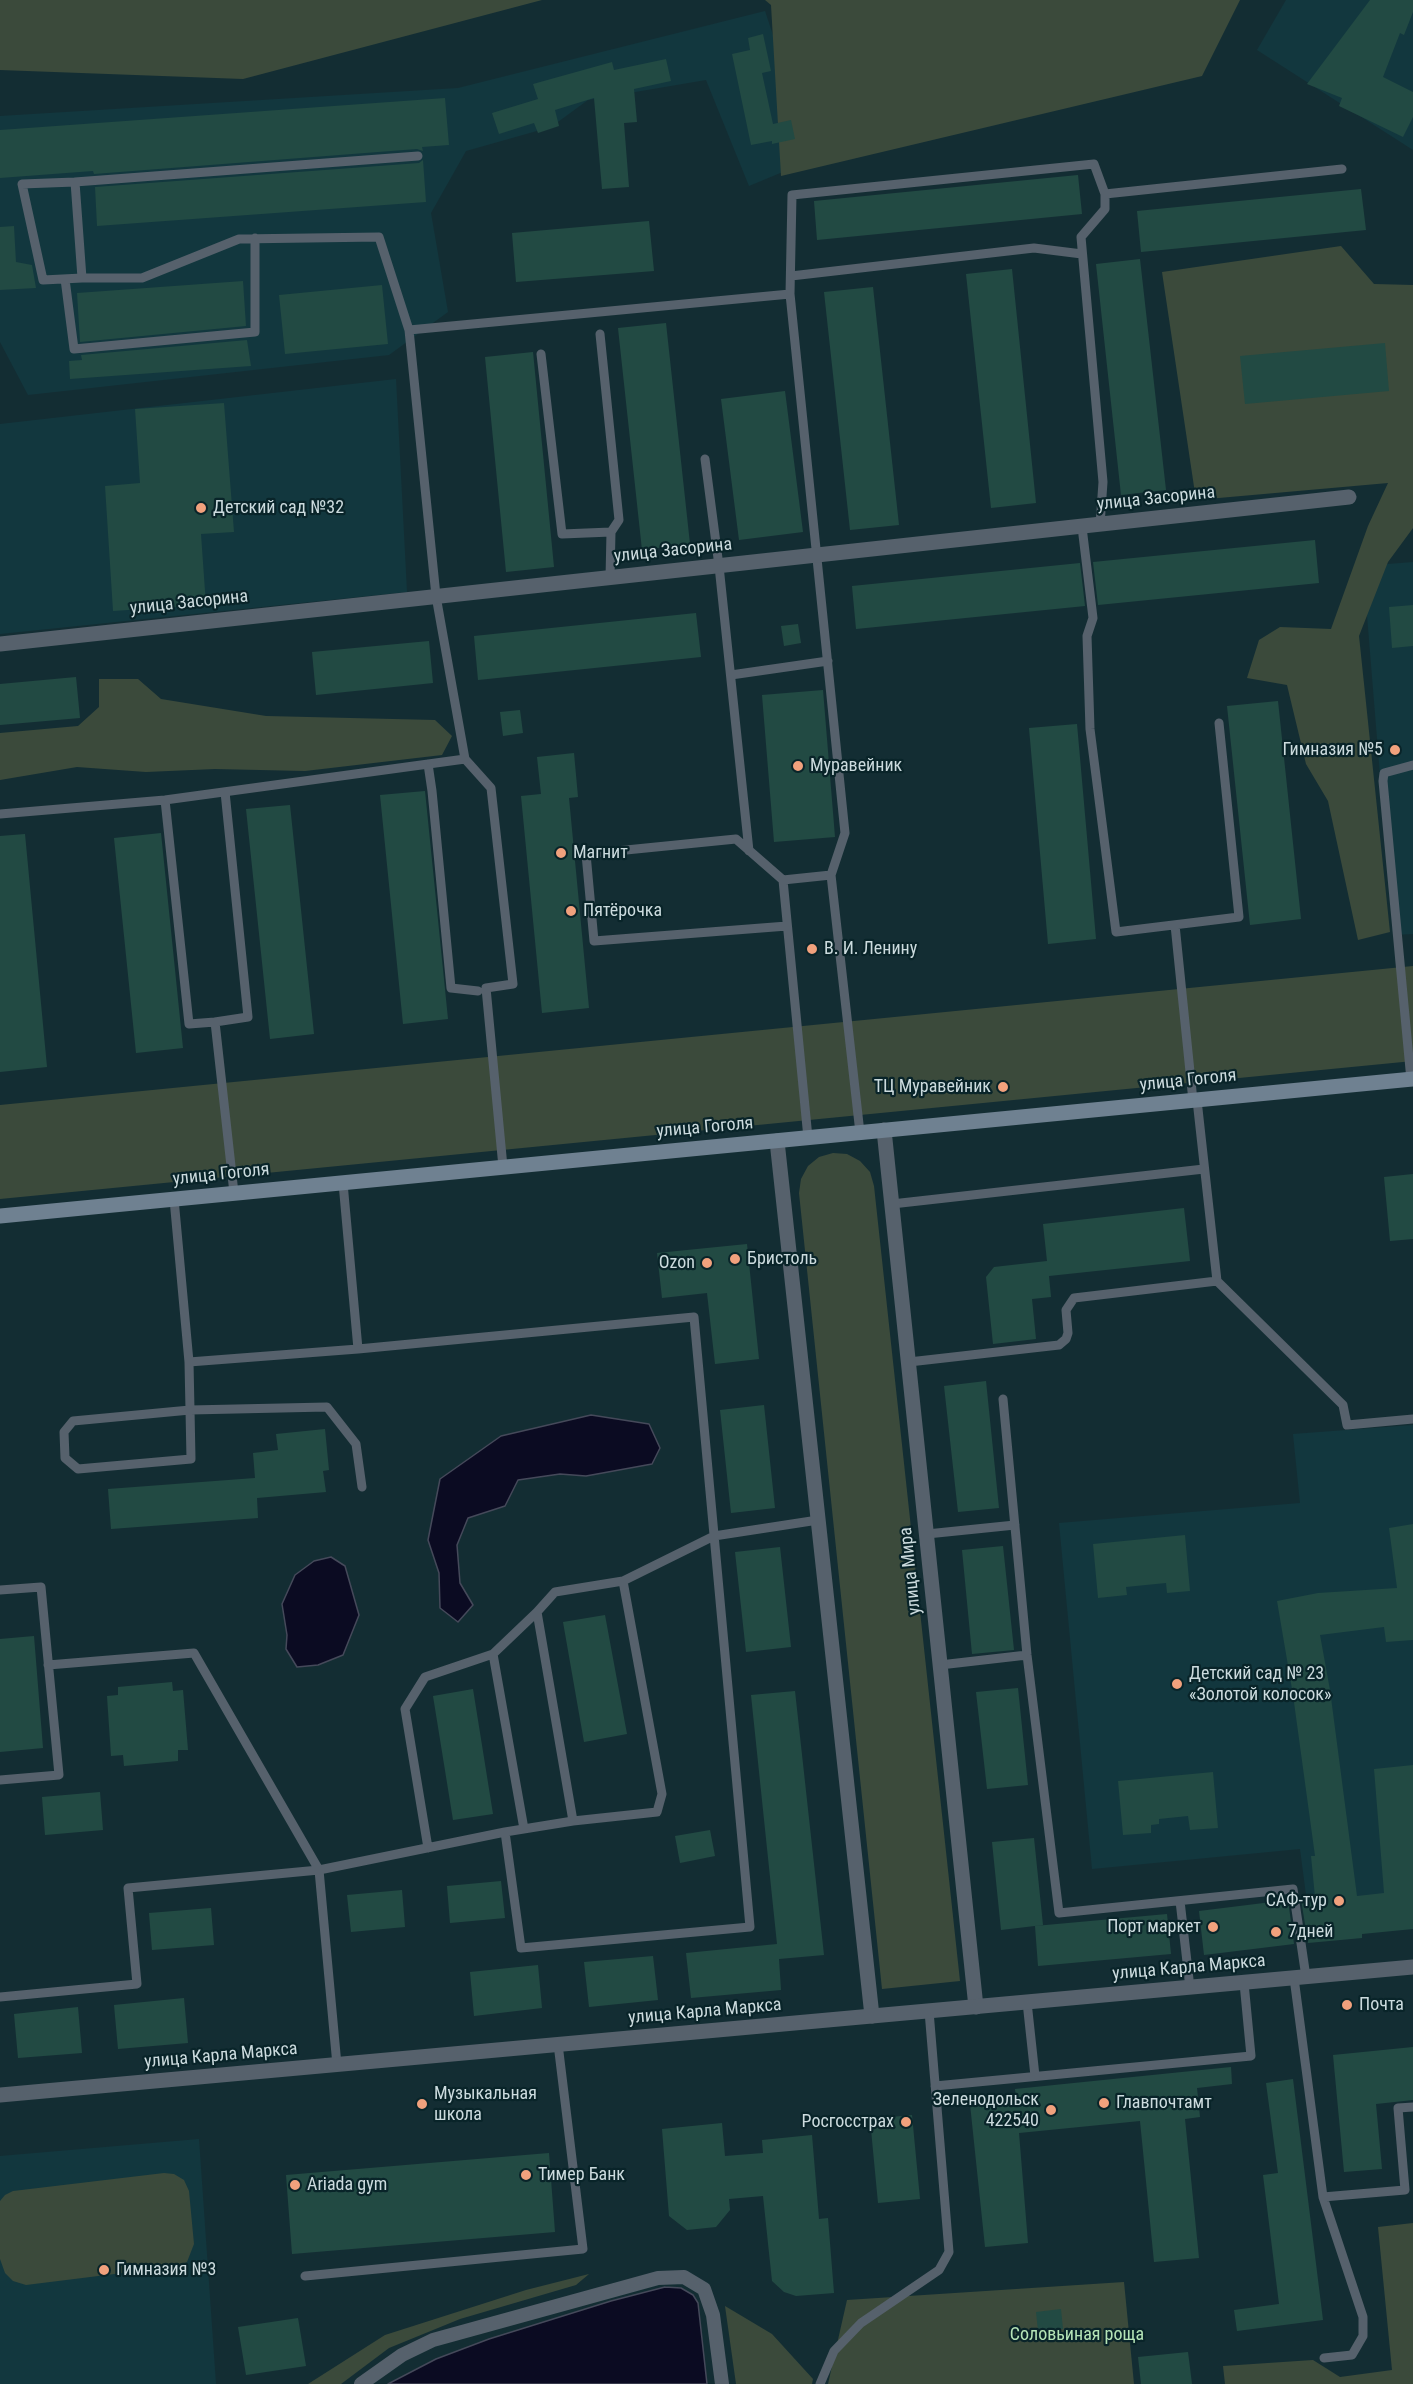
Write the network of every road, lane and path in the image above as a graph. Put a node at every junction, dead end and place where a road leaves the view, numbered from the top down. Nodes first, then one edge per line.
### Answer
1 (418, 156) dead end
2 (1342, 169) dead end
3 (75, 182) junction
4 (1105, 194) junction
5 (255, 238) junction
6 (1083, 254) junction
7 (791, 276) junction
8 (82, 278) junction
9 (65, 279) junction
10 (790, 294) junction
11 (409, 330) junction
12 (600, 334) dead end
13 (541, 354) dead end
14 (705, 459) dead end
15 (1349, 497) dead end
16 (1101, 525) junction
17 (1083, 526) junction
18 (611, 532) junction
19 (817, 555) junction
20 (719, 566) junction
21 (610, 578) junction
22 (436, 596) junction
23 (0, 644) edge
24 (828, 661) junction
25 (731, 675) junction
26 (1219, 723) dead end
27 (465, 759) junction
28 (428, 764) junction
29 (1413, 765) edge
30 (225, 792) junction
31 (165, 800) junction
32 (0, 814) edge
33 (749, 850) junction
34 (831, 875) junction
35 (783, 880) junction
36 (1175, 925) junction
37 (787, 926) junction
38 (478, 991) dead end
39 (215, 1022) junction
40 (1412, 1079) edge
41 (1195, 1100) junction
42 (884, 1130) junction
43 (860, 1133) junction
44 (808, 1138) junction
45 (777, 1141) junction
46 (503, 1167) junction
47 (1204, 1169) junction
48 (343, 1183) junction
49 (234, 1193) junction
50 (174, 1199) junction
51 (892, 1203) junction
52 (0, 1216) edge
53 (1217, 1281) junction
54 (358, 1348) junction
55 (189, 1362) junction
56 (909, 1362) junction
57 (1003, 1399) dead end
58 (190, 1410) junction
59 (1413, 1419) edge
60 (362, 1487) dead end
61 (818, 1520) junction
62 (1014, 1525) junction
63 (927, 1534) junction
64 (714, 1536) junction
65 (623, 1581) junction
66 (0, 1590) edge
67 (537, 1612) junction
68 (493, 1654) junction
69 (1027, 1655) junction
70 (48, 1665) junction
71 (940, 1665) junction
72 (0, 1780) edge
73 (573, 1821) junction
74 (524, 1829) junction
75 (505, 1833) junction
76 (428, 1848) junction
77 (319, 1870) junction
78 (1180, 1901) junction
79 (1413, 1967) edge
80 (1300, 1978) junction
81 (1244, 1983) junction
82 (1190, 1988) junction
83 (0, 1996) edge
84 (1027, 2002) junction
85 (976, 2007) junction
86 (929, 2011) junction
87 (872, 2016) junction
88 (558, 2044) junction
89 (337, 2065) junction
90 (1035, 2076) junction
91 (935, 2086) junction
92 (0, 2095) edge
93 (1413, 2107) edge
94 (1323, 2197) junction
95 (304, 2276) dead end
96 (1324, 2358) dead end
97 (361, 2384) edge
98 (722, 2384) edge
99 (820, 2384) edge

1 - 3 lane
2 - 4 lane
3 - 8 lane
3 - 9 lane
4 - 6 lane
4 - 7 lane
5 - 8 lane
5 - 9 lane
5 - 11 lane
6 - 7 lane
6 - 16 lane
7 - 10 lane
8 - 9 lane
10 - 11 lane
10 - 19 lane
11 - 22 lane
12 - 18 lane
13 - 18 lane
14 - 20 lane
15 - 16 street, улица Засорина
16 - 17 street, улица Засорина
17 - 19 street, улица Засорина
17 - 36 lane
18 - 21 lane
19 - 20 street, улица Засорина
19 - 24 lane
20 - 21 street, улица Засорина
20 - 25 lane
21 - 22 street, улица Засорина
22 - 23 street, улица Засорина
22 - 27 lane
24 - 25 lane
24 - 34 lane
25 - 33 lane
26 - 36 lane
27 - 28 lane
27 - 46 lane
28 - 30 lane
28 - 38 lane
29 - 40 lane
30 - 31 lane
30 - 39 lane
31 - 32 lane
31 - 39 lane
33 - 35 lane
33 - 37 lane
34 - 35 lane
34 - 43 lane
35 - 37 lane
36 - 41 lane
37 - 44 lane
39 - 49 lane
40 - 41 main road, улица Гоголя
41 - 42 main road, улица Гоголя
41 - 47 lane
42 - 43 main road, улица Гоголя
42 - 51 street, улица Мира
43 - 44 main road, улица Гоголя
44 - 45 main road, улица Гоголя
45 - 46 main road, улица Гоголя
45 - 61 street
46 - 48 main road, улица Гоголя
47 - 51 lane
47 - 53 lane
48 - 49 main road, улица Гоголя
48 - 54 lane
49 - 50 main road, улица Гоголя
50 - 52 main road, улица Гоголя
50 - 55 lane
51 - 56 street, улица Мира
53 - 56 lane
53 - 59 lane
54 - 55 lane
54 - 64 lane
55 - 58 lane
56 - 63 street, улица Мира
57 - 62 lane
58 - 58 lane
58 - 60 lane
61 - 64 lane
61 - 87 street
62 - 63 lane
62 - 69 lane
63 - 71 street, улица Мира
64 - 65 lane
64 - 75 lane
65 - 67 lane
65 - 73 lane
66 - 70 lane
67 - 68 lane
67 - 73 lane
68 - 74 lane
68 - 76 lane
69 - 71 lane
69 - 78 lane
70 - 72 lane
70 - 77 lane
71 - 85 street, улица Мира
73 - 74 lane
74 - 75 lane
75 - 76 lane
76 - 77 lane
77 - 83 lane
77 - 89 lane
78 - 80 lane
78 - 82 lane
79 - 80 street, улица Карла Маркса
80 - 81 street, улица Карла Маркса
80 - 94 lane
81 - 82 street, улица Карла Маркса
81 - 90 lane
82 - 84 street, улица Карла Маркса
84 - 85 street, улица Карла Маркса
84 - 90 lane
85 - 86 street, улица Карла Маркса
86 - 87 street, улица Карла Маркса
86 - 91 lane
87 - 88 street, улица Карла Маркса
88 - 89 street, улица Карла Маркса
88 - 95 lane
89 - 92 street, улица Карла Маркса
90 - 91 lane
91 - 99 lane
93 - 94 lane
94 - 96 lane
97 - 98 street

